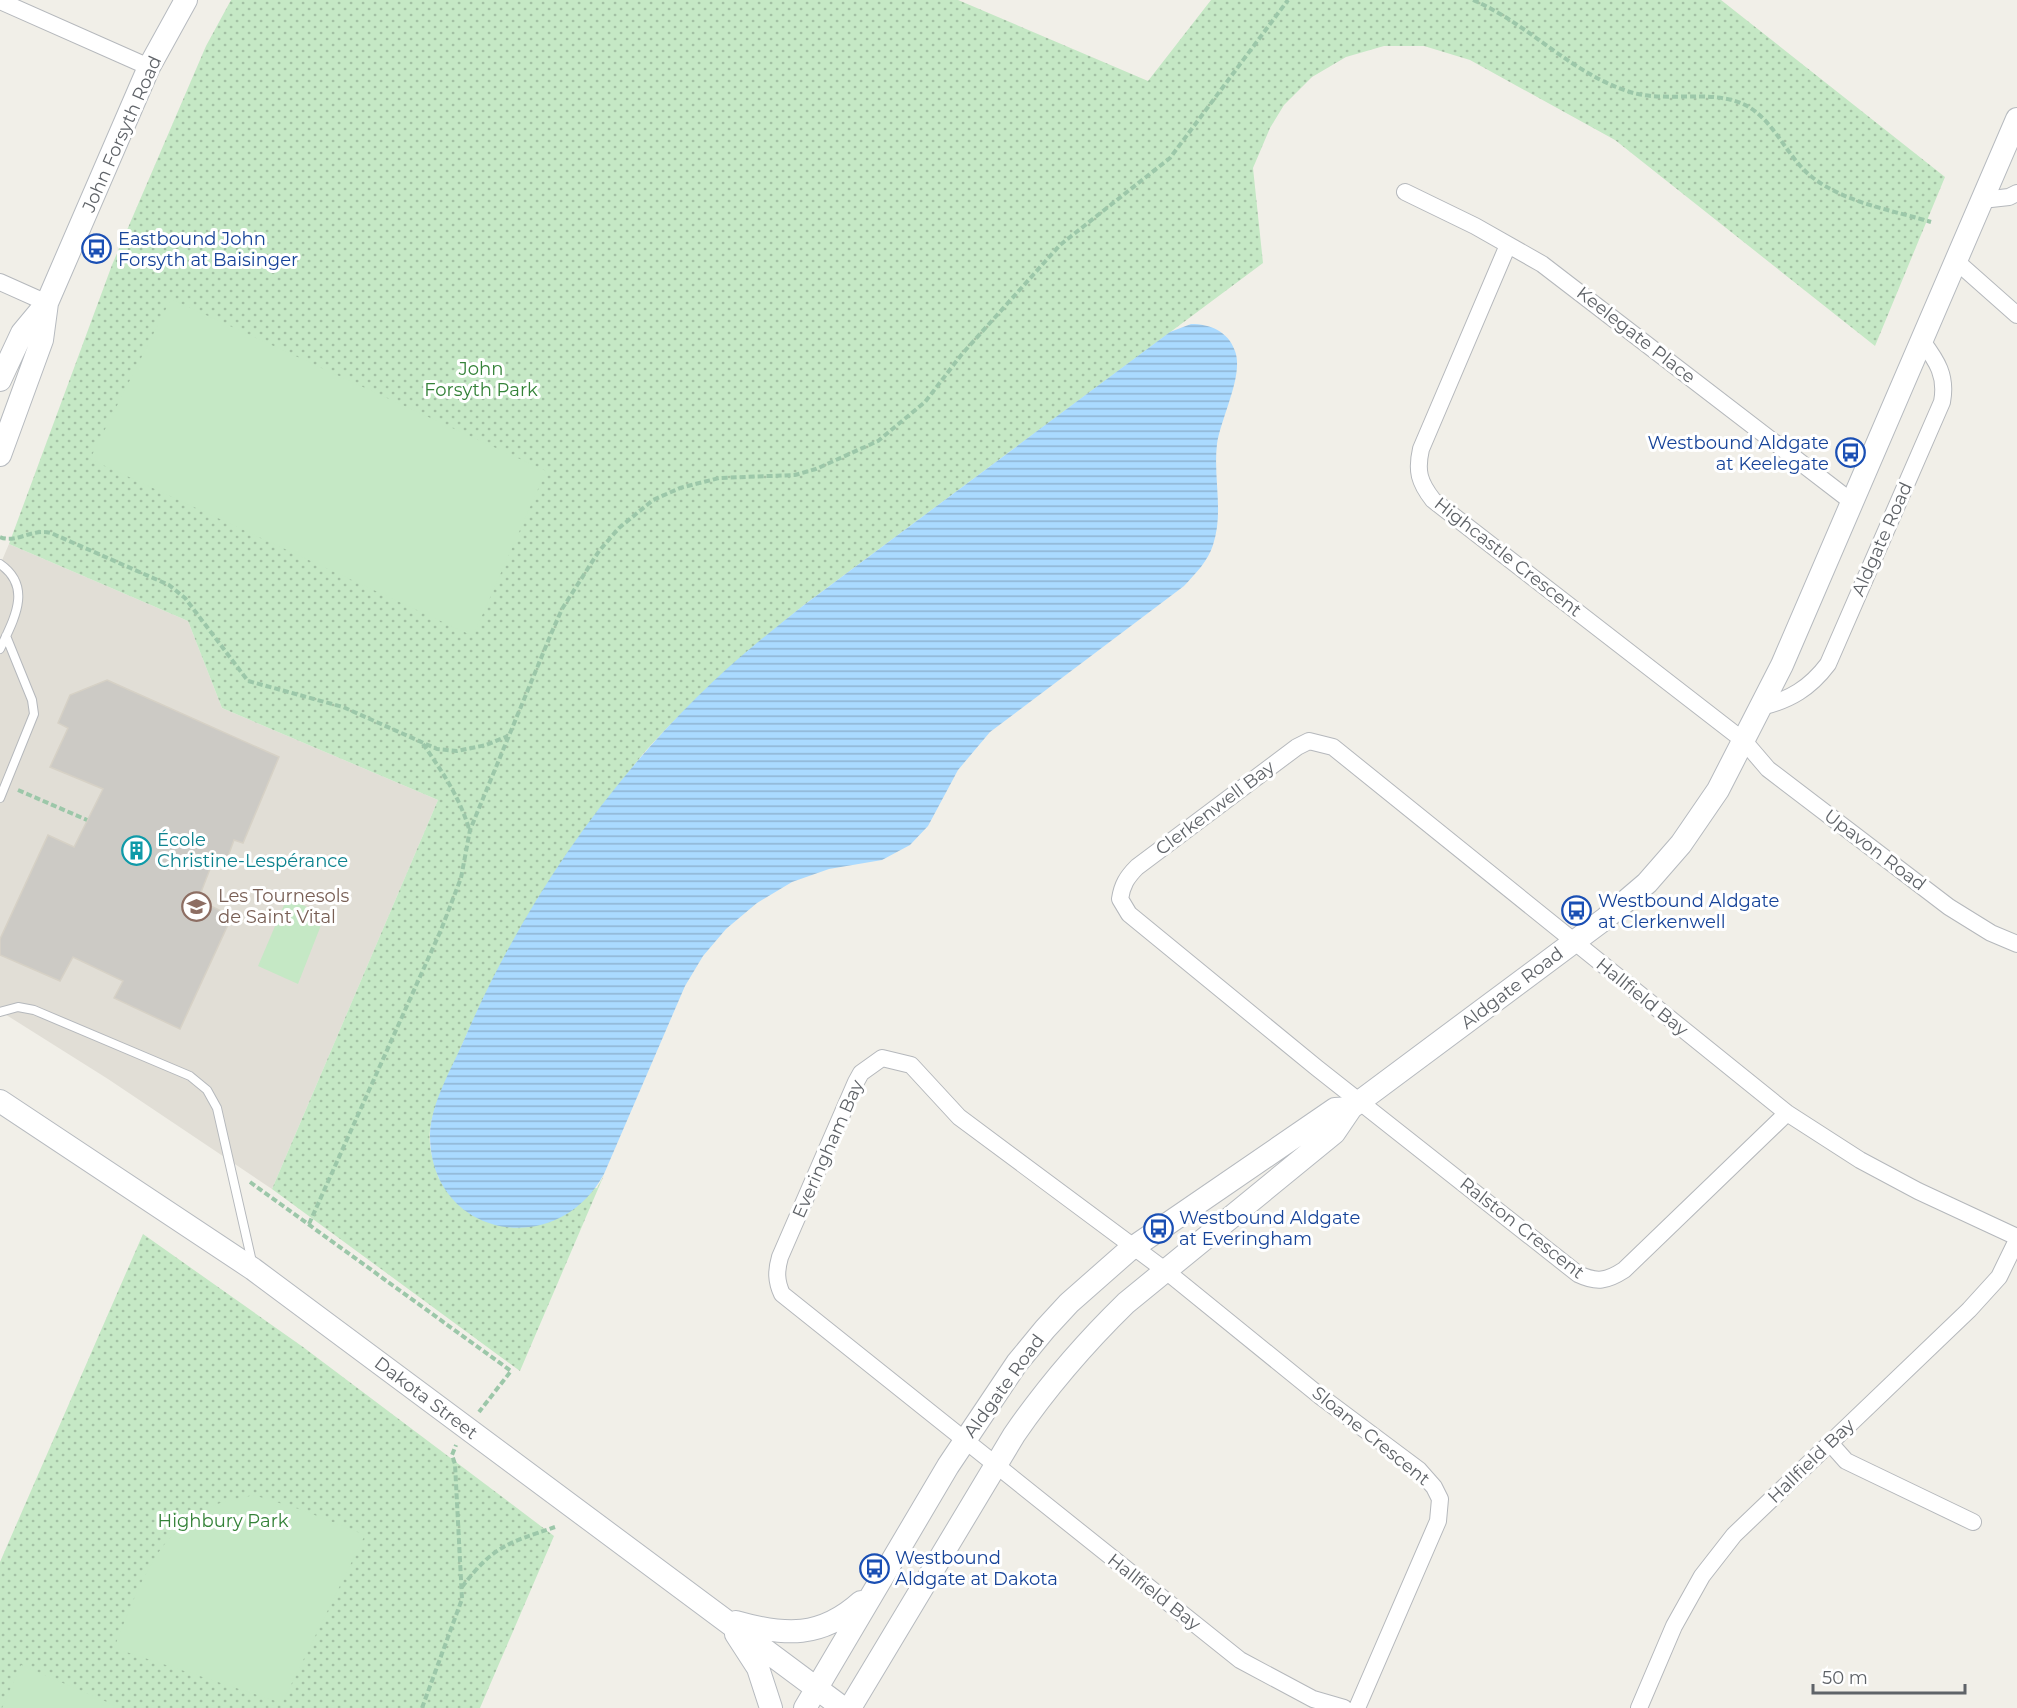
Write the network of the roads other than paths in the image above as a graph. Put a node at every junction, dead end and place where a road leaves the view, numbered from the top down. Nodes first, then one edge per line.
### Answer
1 (186, 0) edge
2 (12, 3) edge
3 (149, 67) junction
4 (2017, 119) edge
5 (1405, 192) dead end
6 (2017, 193) edge
7 (1982, 200) junction
8 (1508, 245) junction
9 (1956, 261) junction
10 (0, 282) edge
11 (48, 303) junction
12 (2017, 315) edge
13 (1922, 341) junction
14 (0, 380) edge
15 (0, 455) edge
16 (1852, 502) junction
17 (0, 564) edge
18 (6, 636) junction
19 (0, 649) edge
20 (1761, 707) junction
21 (1744, 741) junction
22 (0, 798) edge
23 (1574, 942) junction
24 (2017, 944) edge
25 (0, 1012) edge
26 (0, 1101) edge
27 (1355, 1104) junction
28 (1787, 1113) junction
29 (2017, 1238) edge
30 (1150, 1258) junction
31 (253, 1269) junction
32 (1830, 1443) junction
33 (971, 1446) junction
34 (996, 1467) junction
35 (1973, 1522) dead end
36 (872, 1594) junction
37 (724, 1619) junction
38 (817, 1688) junction
39 (771, 1708) edge
40 (805, 1708) edge
41 (843, 1708) edge
42 (850, 1708) edge
43 (1344, 1708) edge
44 (1357, 1708) edge
45 (1639, 1708) edge

1 - 3 street, John Forsyth Road
2 - 3 street
3 - 11 street, John Forsyth Road
4 - 7 street, Aldgate Road
5 - 8 street, Keelegate Place
6 - 7 street
7 - 9 street, Aldgate Road
8 - 16 street, Keelegate Place
8 - 21 street, Highcastle Crescent
9 - 12 street
9 - 13 street, Aldgate Road
10 - 11 street
11 - 14 street, John Forsyth Road
11 - 15 street, John Forsyth Road
13 - 16 street, Aldgate Road
13 - 20 street, Aldgate Road
16 - 20 street, Aldgate Road
17 - 18 lane
18 - 19 lane
18 - 22 lane
20 - 21 street, Aldgate Road
21 - 23 street, Aldgate Road
21 - 24 street, Upavon Road
23 - 27 street, Aldgate Road
23 - 27 street, Clerkenwell Bay
23 - 28 street, Hallfield Bay
25 - 31 lane
26 - 31 street, Dakota Street
27 - 28 street, Ralston Crescent
27 - 30 street, Aldgate Road
27 - 30 street, Aldgate Road
28 - 29 street, Hallfield Bay
29 - 32 street, Hallfield Bay
30 - 33 street, Aldgate Road
30 - 33 street, Everingham Bay
30 - 34 street, Aldgate Road
30 - 44 street, Sloane Crescent
31 - 37 street, Dakota Street
32 - 35 street
32 - 45 street, Hallfield Bay
33 - 34 street, Hallfield Bay
33 - 36 street, Aldgate Road
34 - 42 street, Aldgate Road
34 - 43 street, Hallfield Bay
36 - 37 street
36 - 38 street, Aldgate Road
37 - 38 street, Dakota Street
37 - 39 street
38 - 40 street, Aldgate Road
38 - 41 street, Dakota Street

